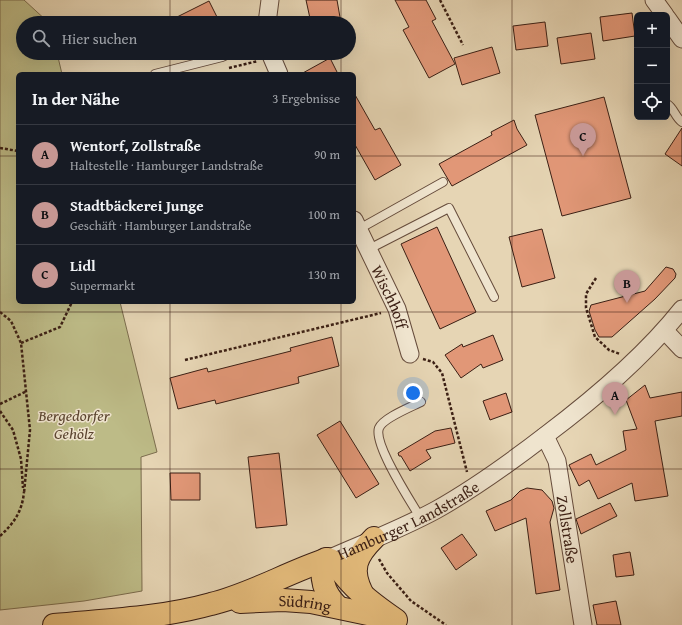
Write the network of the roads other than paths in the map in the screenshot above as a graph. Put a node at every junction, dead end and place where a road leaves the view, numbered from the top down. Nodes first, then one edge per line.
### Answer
1 (270, 0) edge
2 (654, 0) edge
3 (663, 12) edge
4 (268, 16) edge
5 (670, 22) edge
6 (682, 39) edge
7 (210, 60) edge
8 (273, 60) edge
9 (163, 72) edge
10 (278, 72) edge
11 (670, 106) edge
12 (682, 122) edge
13 (443, 182) dead end
14 (356, 225) edge
15 (368, 249) junction
16 (494, 297) dead end
17 (682, 309) edge
18 (664, 331) junction
19 (682, 349) edge
20 (410, 354) road end
21 (421, 402) dead end
22 (545, 436) junction
23 (420, 517) junction
24 (374, 538) junction
25 (327, 559) junction
26 (363, 596) junction
27 (213, 604) junction
28 (338, 606) junction
29 (402, 622) edge
30 (54, 625) edge
31 (583, 625) edge

1 - 4 street
2 - 3 street
5 - 6 street
7 - 9 lane
8 - 10 street
11 - 12 lane
13 - 14 lane
14 - 15 street, Wischhoff
15 - 16 lane
15 - 20 street, Wischhoff
17 - 18 street, Hamburger Landstraße
18 - 19 street
18 - 22 street, Hamburger Landstraße
21 - 23 lane
22 - 23 street, Hamburger Landstraße
22 - 31 street, Zollstraße
23 - 24 street, Hamburger Landstraße
24 - 25 street, Hamburger Landstraße
24 - 26 main road
25 - 26 main road, Südring
25 - 27 main road, Hamburger Landstraße
25 - 28 main road
26 - 29 main road, Südring
27 - 28 main road, Südring
27 - 30 main road, Hamburger Landstraße
28 - 29 main road, Südring

